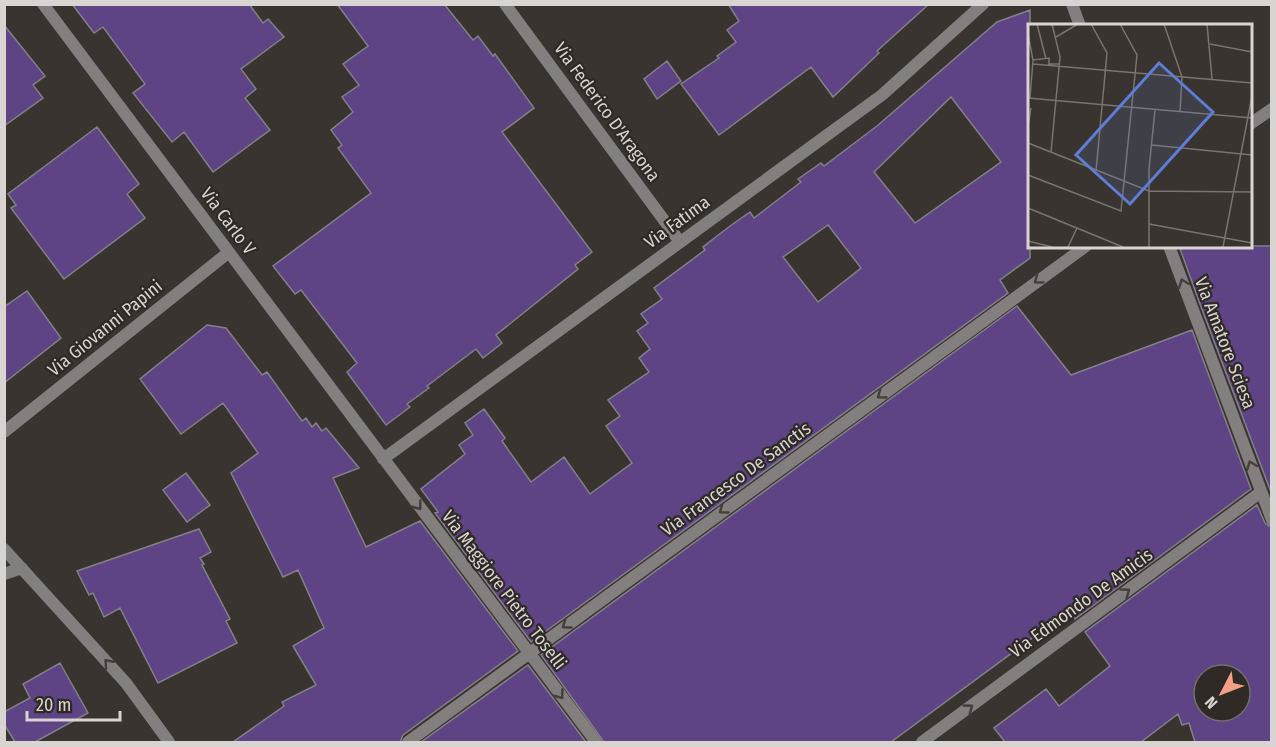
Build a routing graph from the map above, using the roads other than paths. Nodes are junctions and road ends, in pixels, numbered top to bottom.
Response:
1 (43, 4) edge
2 (506, 4) edge
3 (983, 4) edge
4 (1072, 4) edge
5 (1079, 24) edge
6 (1272, 109) edge
7 (1252, 123) edge
8 (680, 242) junction
9 (1083, 248) edge
10 (1170, 248) edge
11 (229, 252) junction
12 (4, 432) edge
13 (383, 459) junction
14 (1261, 492) junction
15 (1272, 520) edge
16 (4, 549) edge
17 (22, 568) junction
18 (4, 574) edge
19 (529, 653) junction
20 (169, 742) edge
21 (408, 742) edge
22 (596, 742) edge
23 (922, 742) edge

1 - 11 street, Via Carlo V
2 - 8 street, Via Federico D'Aragona
3 - 8 street, Via Fatima
4 - 5 street
6 - 7 street
8 - 13 street, Via Fatima
9 -> 19 street, Via Francesco De Sanctis
14 -> 10 street, Via Amatore Sciesa
11 - 12 street, Via Giovanni Papini
11 - 13 street, Via Carlo V
13 -> 19 street, Via Maggiore Pietro Toselli
14 - 15 street, Via Amatore Sciesa
23 -> 14 street, Via Edmondo De Amicis
16 - 17 street
17 - 18 street
20 -> 17 street
19 - 21 street, Via Francesco De Sanctis
19 -> 22 street, Via Maggiore Pietro Toselli

